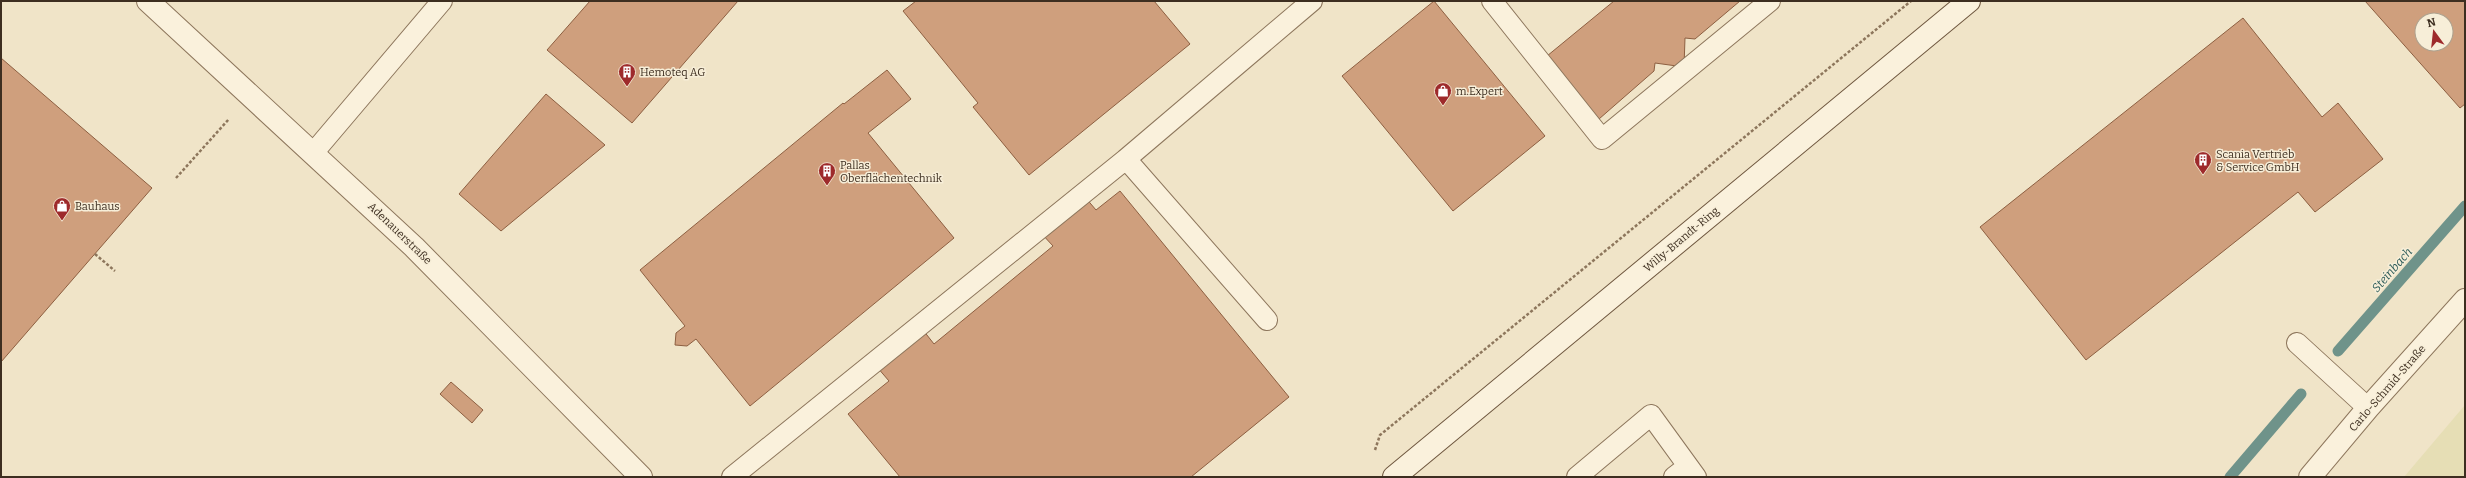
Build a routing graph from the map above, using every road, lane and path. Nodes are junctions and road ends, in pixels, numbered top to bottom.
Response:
1 (148, 1) edge
2 (442, 1) edge
3 (1312, 1) edge
4 (1492, 1) edge
5 (1770, 1) edge
6 (1911, 1) edge
7 (1969, 1) edge
8 (251, 94) junction
9 (314, 152) junction
10 (1126, 159) junction
11 (176, 178) dead end
12 (95, 254) dead end
13 (115, 271) dead end
14 (2465, 300) edge
15 (1267, 320) dead end
16 (2297, 343) dead end
17 (2368, 408) junction
18 (1373, 456) dead end
19 (1686, 474) edge
20 (641, 477) edge
21 (732, 477) edge
22 (1394, 477) edge
23 (1577, 477) edge
24 (2310, 477) edge

1 - 8 street, Adenauerstraße
2 - 9 lane
3 - 10 lane
4 - 5 lane
6 - 18 path
7 - 22 street, Willy-Brandt-Ring
8 - 9 street, Adenauerstraße
8 - 11 path
9 - 20 street, Adenauerstraße
10 - 15 lane
10 - 21 lane
12 - 13 path
14 - 17 street, Carlo-Schmid-Straße
16 - 17 lane
17 - 24 street, Carlo-Schmid-Straße
19 - 23 lane

